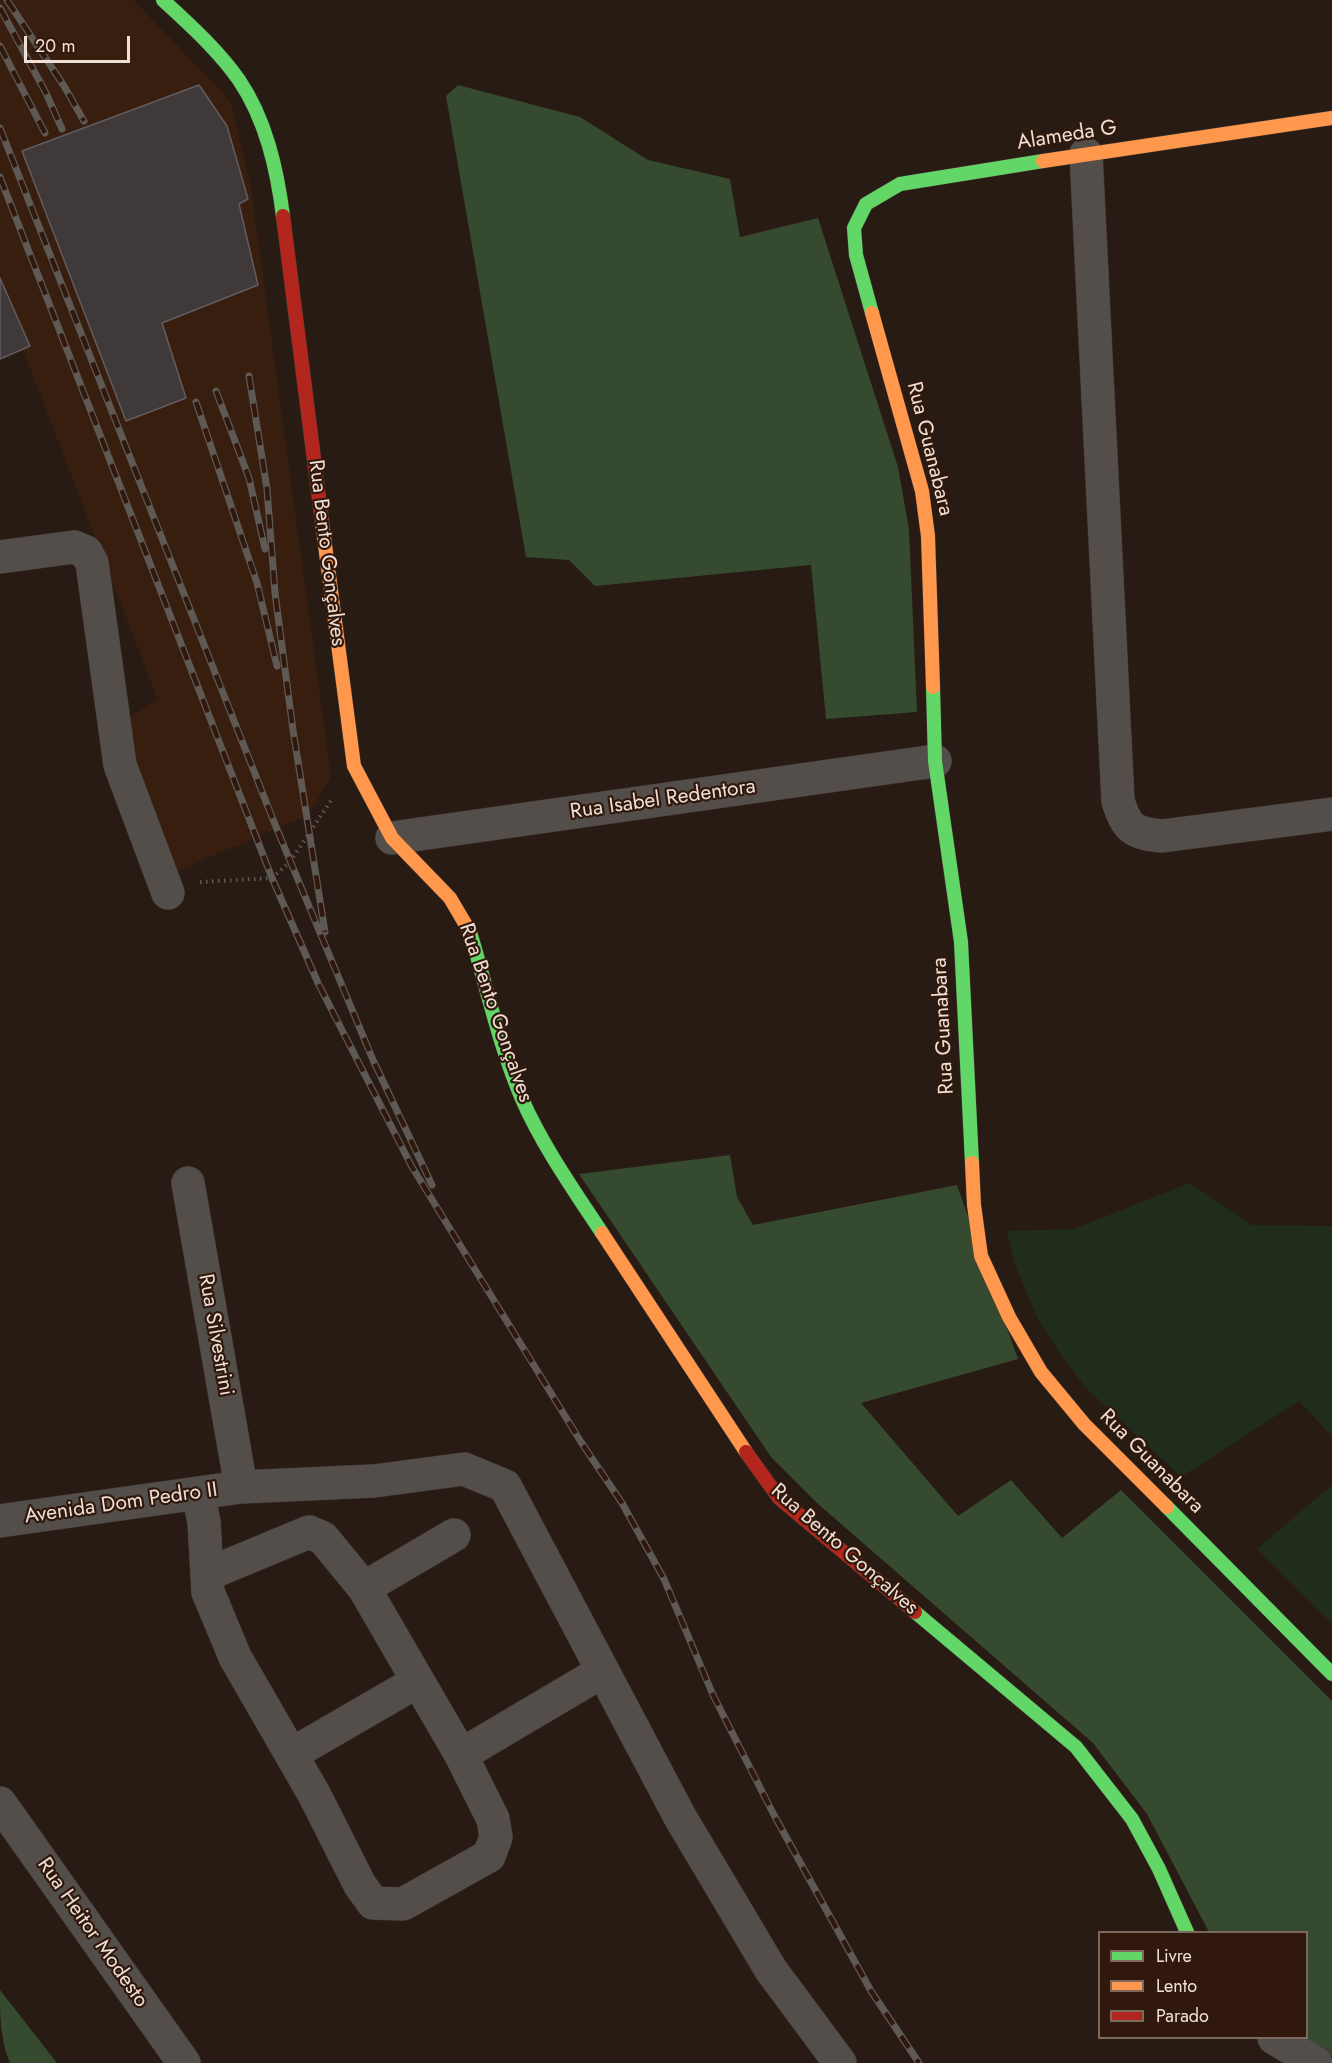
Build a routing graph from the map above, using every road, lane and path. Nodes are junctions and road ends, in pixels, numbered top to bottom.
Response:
1 (163, 0) edge
2 (1332, 118) edge
3 (1086, 154) junction
4 (856, 255) joint
5 (0, 557) edge
6 (935, 761) junction
7 (354, 766) junction
8 (1332, 814) edge
9 (392, 838) junction
10 (168, 893) joint
11 (188, 1183) dead end
12 (242, 1487) junction
13 (198, 1493) junction
14 (0, 1521) edge
15 (454, 1535) dead end
16 (208, 1574) junction
17 (364, 1588) junction
18 (603, 1671) junction
19 (1332, 1674) edge
20 (418, 1681) junction
21 (292, 1754) junction
22 (461, 1755) junction
23 (0, 1803) edge
24 (1187, 1931) edge
25 (1277, 2039) edge
26 (184, 2063) edge
27 (840, 2063) edge
28 (1316, 2063) edge

1 - 7 street, Rua Bento Gonçalves
2 - 3 street, Alameda G
3 - 4 street, Alameda G
3 - 8 street
4 - 6 street, Rua Guanabara
5 - 10 street
6 - 9 street, Rua Isabel Redentora
6 - 19 street, Rua Guanabara
7 - 9 street, Rua Bento Gonçalves
7 - 10 path
9 - 24 street, Rua Bento Gonçalves
11 - 12 street, Rua Silvestrini
12 - 13 street, Avenida Dom Pedro II
12 - 18 street, Avenida Dom Pedro II
13 - 14 street, Avenida Dom Pedro II
13 - 16 street
15 - 17 street
16 - 17 street
16 - 21 street
17 - 20 street
18 - 22 street
18 - 27 street, Avenida Dom Pedro II
20 - 21 street
20 - 22 street
21 - 22 street
23 - 26 street, Rua Heitor Modesto
25 - 28 street

